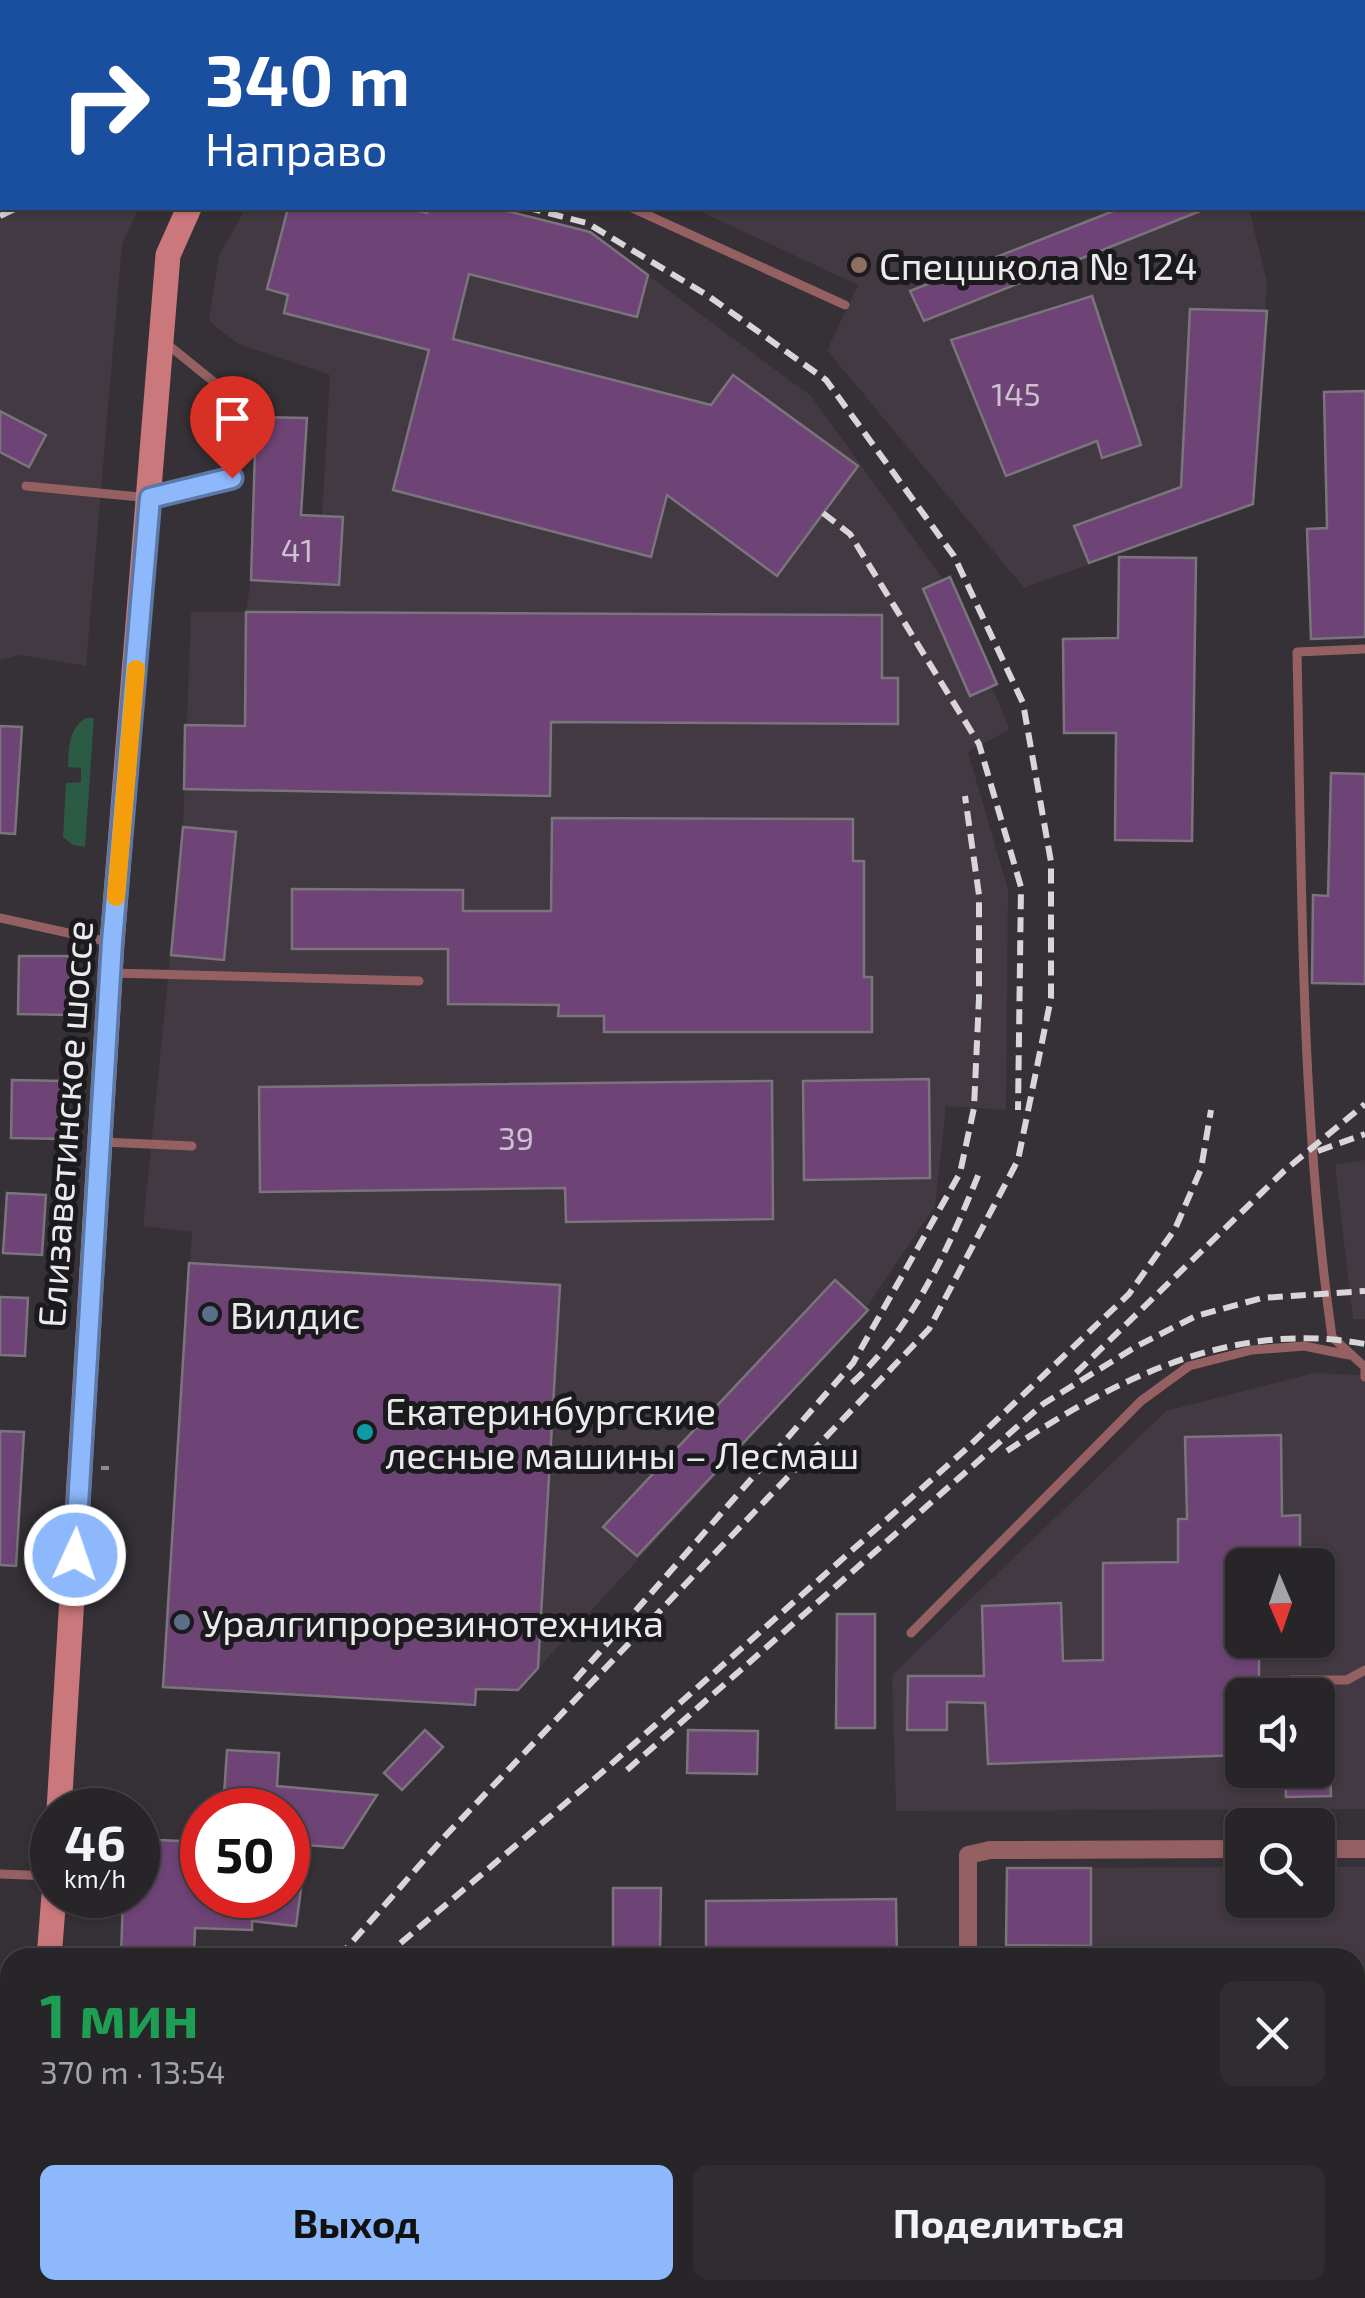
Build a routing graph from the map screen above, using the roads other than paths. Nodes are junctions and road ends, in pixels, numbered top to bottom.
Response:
1 (187, 210) edge
2 (636, 210) edge
3 (846, 304) dead end
4 (161, 339) junction
5 (26, 486) dead end
6 (150, 498) junction
7 (1365, 649) edge
8 (0, 918) edge
9 (112, 942) junction
10 (110, 973) junction
11 (419, 980) dead end
12 (100, 1142) junction
13 (192, 1146) dead end
14 (1352, 1356) junction
15 (1365, 1366) edge
16 (1365, 1377) edge
17 (911, 1633) dead end
18 (1365, 1670) edge
19 (1335, 1680) edge
20 (60, 1788) edge
21 (1225, 1849) edge
22 (1335, 1849) edge
23 (1365, 1849) edge
24 (0, 1874) edge
25 (30, 1875) edge
26 (53, 1918) edge
27 (51, 1948) edge
28 (968, 1948) edge

1 - 4 main road, Елизаветинское шоссе
2 - 3 lane
4 - 6 main road, Елизаветинское шоссе
4 - 6 lane
5 - 6 lane
6 - 9 main road, Елизаветинское шоссе
7 - 14 lane
8 - 9 lane
9 - 10 main road, Елизаветинское шоссе
10 - 11 lane
10 - 12 main road, Елизаветинское шоссе
12 - 13 lane
12 - 20 main road, Елизаветинское шоссе
14 - 15 lane
14 - 17 lane
15 - 16 lane
18 - 19 lane
21 - 28 street
22 - 23 street
24 - 25 lane
26 - 27 main road

